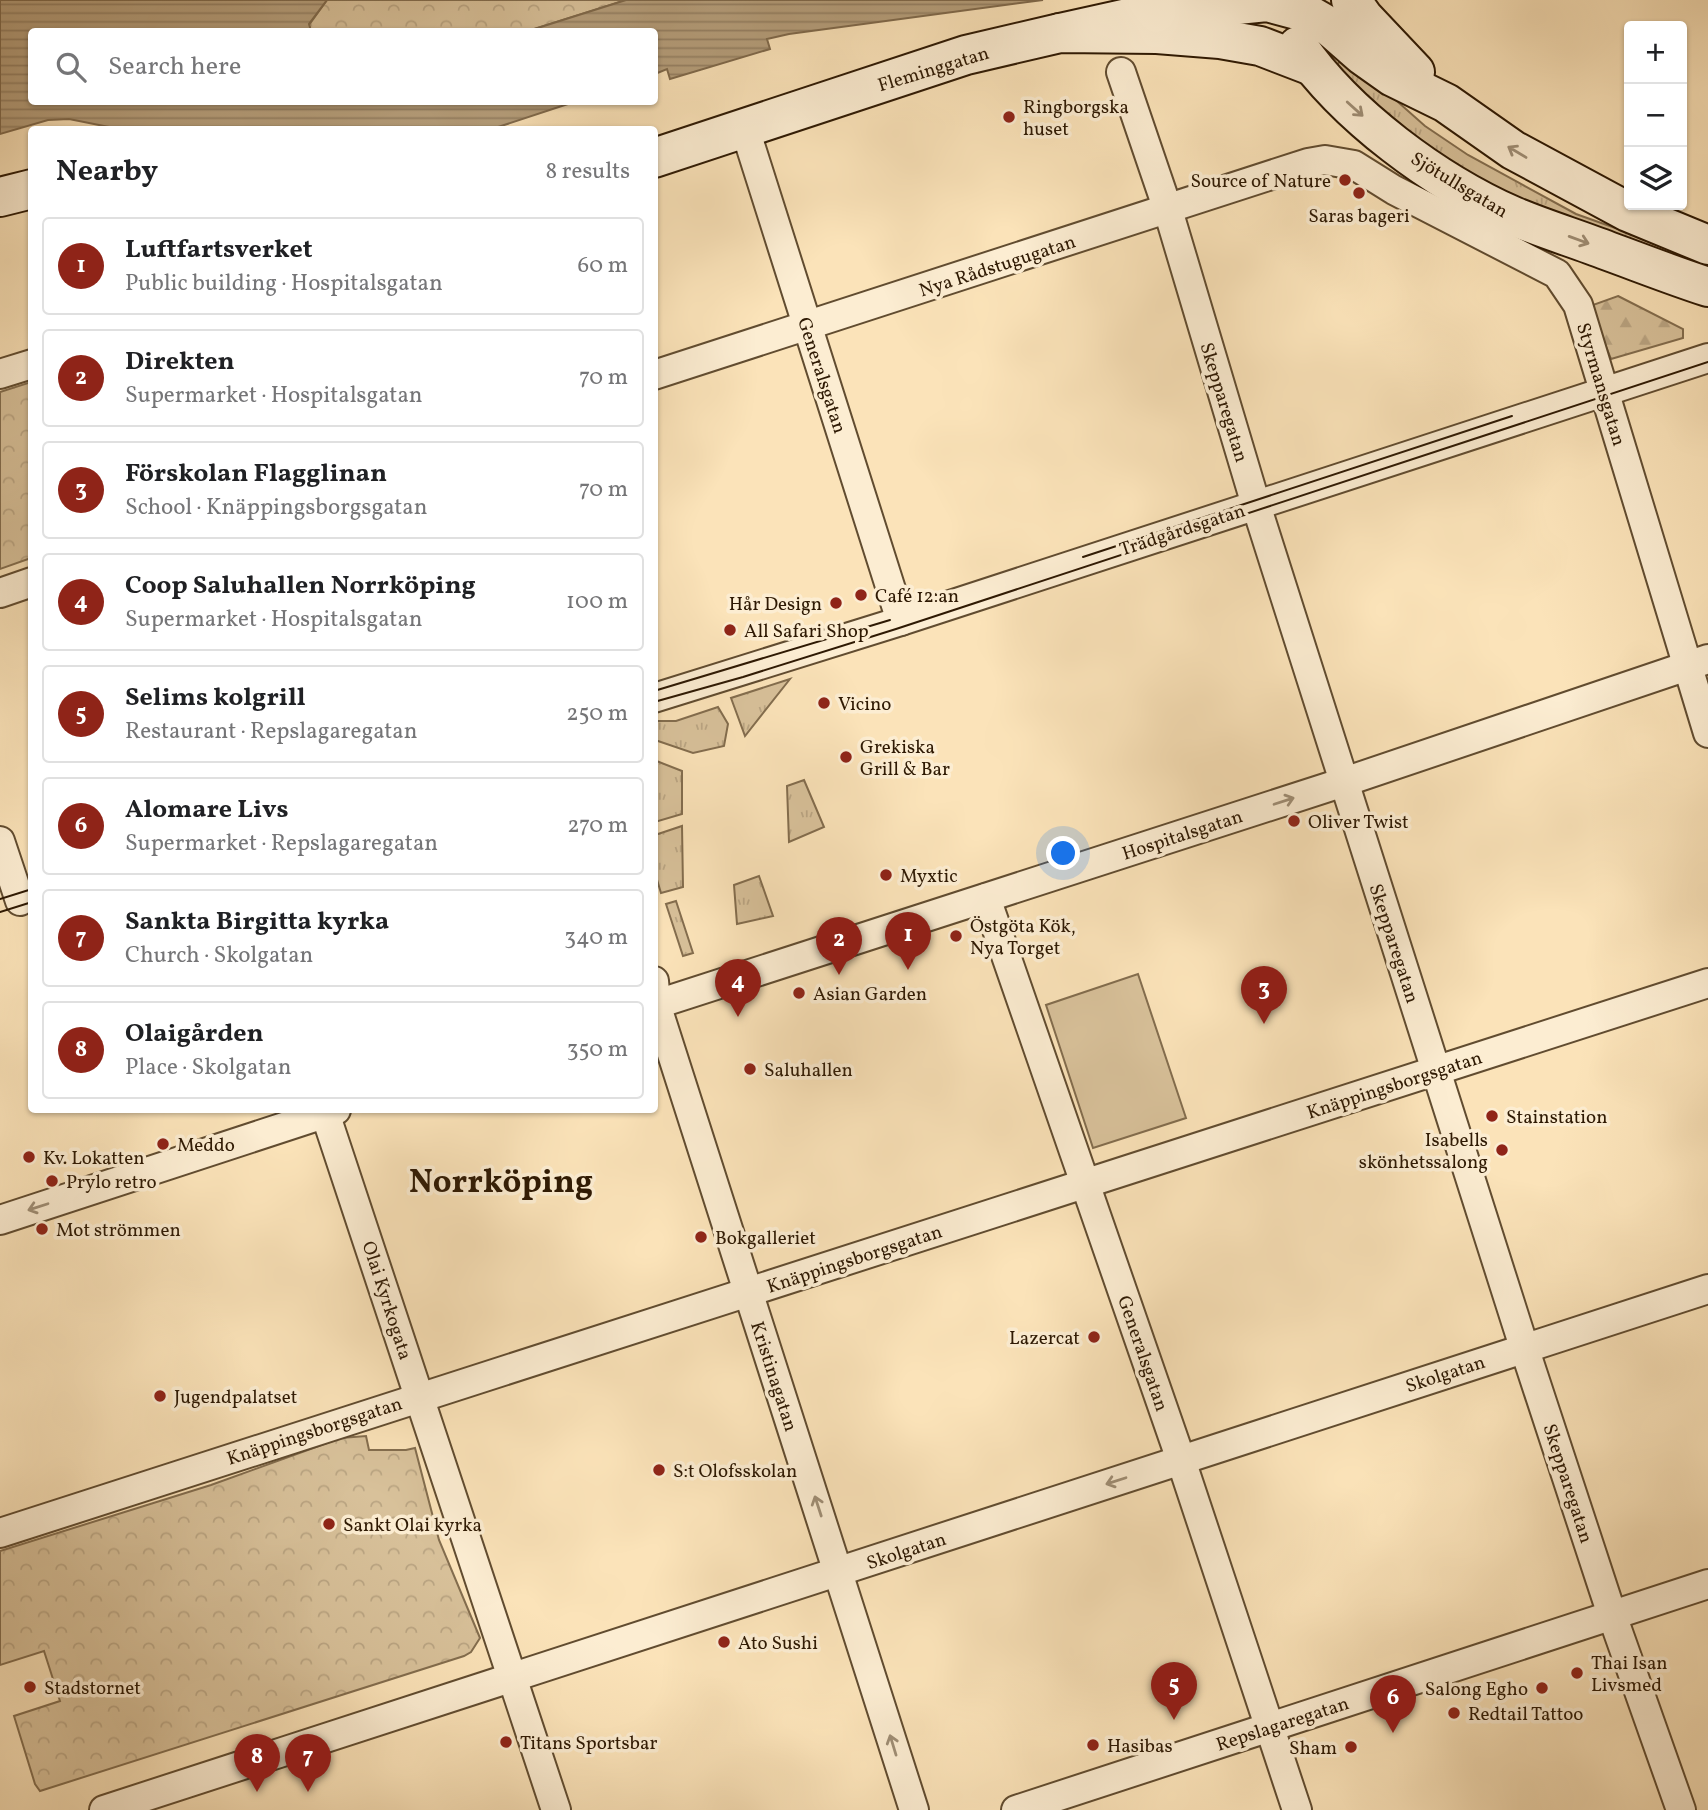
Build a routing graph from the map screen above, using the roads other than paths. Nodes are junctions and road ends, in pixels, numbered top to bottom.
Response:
1 (1351, 0) edge
2 (1279, 6) edge
3 (1155, 7) edge
4 (1060, 33) junction
5 (1220, 39) junction
6 (1312, 66) junction
7 (1121, 72) dead end
8 (1446, 103) junction
9 (745, 129) junction
10 (658, 157) edge
11 (1340, 162) joint
12 (28, 190) edge
13 (0, 197) edge
14 (1168, 210) junction
15 (1708, 245) edge
16 (1705, 288) edge
17 (807, 327) junction
18 (1708, 358) edge
19 (28, 365) edge
20 (0, 374) edge
21 (658, 374) edge
22 (1604, 391) junction
23 (1256, 505) junction
24 (28, 583) edge
25 (0, 593) edge
26 (901, 621) junction
27 (1697, 662) edge
28 (658, 697) edge
29 (1708, 733) edge
30 (1344, 782) junction
31 (0, 841) edge
32 (986, 898) junction
33 (17, 902) edge
34 (1708, 983) edge
35 (658, 996) edge
36 (658, 1007) edge
37 (1436, 1070) junction
38 (322, 1113) edge
39 (329, 1113) edge
40 (1086, 1183) junction
41 (0, 1220) edge
42 (1708, 1289) edge
43 (748, 1292) junction
44 (1524, 1348) junction
45 (420, 1396) junction
46 (1181, 1460) junction
47 (0, 1533) edge
48 (839, 1571) junction
49 (1708, 1584) edge
50 (1612, 1615) junction
51 (511, 1678) junction
52 (1269, 1727) junction
53 (104, 1810) edge
54 (556, 1810) edge
55 (914, 1810) edge
56 (1016, 1810) edge
57 (1297, 1810) edge
58 (1681, 1810) edge

1 - 8 street
2 - 3 street
2 - 5 street, Fleminggatan
2 - 6 street, Sjötullsgatan
2 - 8 street
3 - 4 street
4 - 5 street, Fleminggatan
4 - 9 street, Fleminggatan
5 - 6 street, Fleminggatan
6 -> 16 street, Sjötullsgatan
7 - 14 street, Skepparegatan
15 -> 8 street
9 - 10 street, Fleminggatan
9 - 17 street, Generalsgatan
11 - 14 street, Nya Rådstugugatan
11 - 22 street, Styrmansgatan
12 - 13 street
14 - 17 street, Nya Rådstugugatan
14 - 23 street, Skepparegatan
17 - 21 street, Nya Rådstugugatan
17 - 26 street, Generalsgatan
18 - 22 street, Trädgårdsgatan
19 - 20 street
22 - 23 street, Trädgårdsgatan
22 - 27 street, Styrmansgatan
23 - 26 street, Trädgårdsgatan
23 - 30 street, Skepparegatan
24 - 25 street
26 - 28 street, Trädgårdsgatan
27 - 29 street, Styrmansgatan
27 - 30 street, Hospitalsgatan
32 -> 30 street, Hospitalsgatan
30 - 37 street, Skepparegatan
31 - 33 street
32 - 35 street, Hospitalsgatan
32 - 40 street, Generalsgatan
34 - 37 street, Knäppingsborgsgatan
36 - 43 street, Kristinagatan
37 - 40 street, Knäppingsborgsgatan
37 - 44 street, Skepparegatan
38 -> 41 street
39 - 45 street, Olai Kyrkogata
40 - 43 street, Knäppingsborgsgatan
40 - 46 street, Generalsgatan
42 - 44 street, Skolgatan
43 - 45 street, Knäppingsborgsgatan
48 -> 43 street, Kristinagatan
44 - 46 street, Skolgatan
44 - 50 street, Skepparegatan
45 - 47 street, Knäppingsborgsgatan
45 - 51 street, Olai Kyrkogata
46 -> 48 street, Skolgatan
46 - 52 street, Generalsgatan
48 - 51 street, Skolgatan
55 -> 48 street, Kristinagatan
49 - 50 street, Repslagaregatan
50 - 52 street, Repslagaregatan
50 - 58 street, Skepparegatan
51 - 53 street, Skolgatan
51 - 54 street, Olai Kyrkogata
52 - 56 street, Repslagaregatan
52 - 57 street, Generalsgatan

